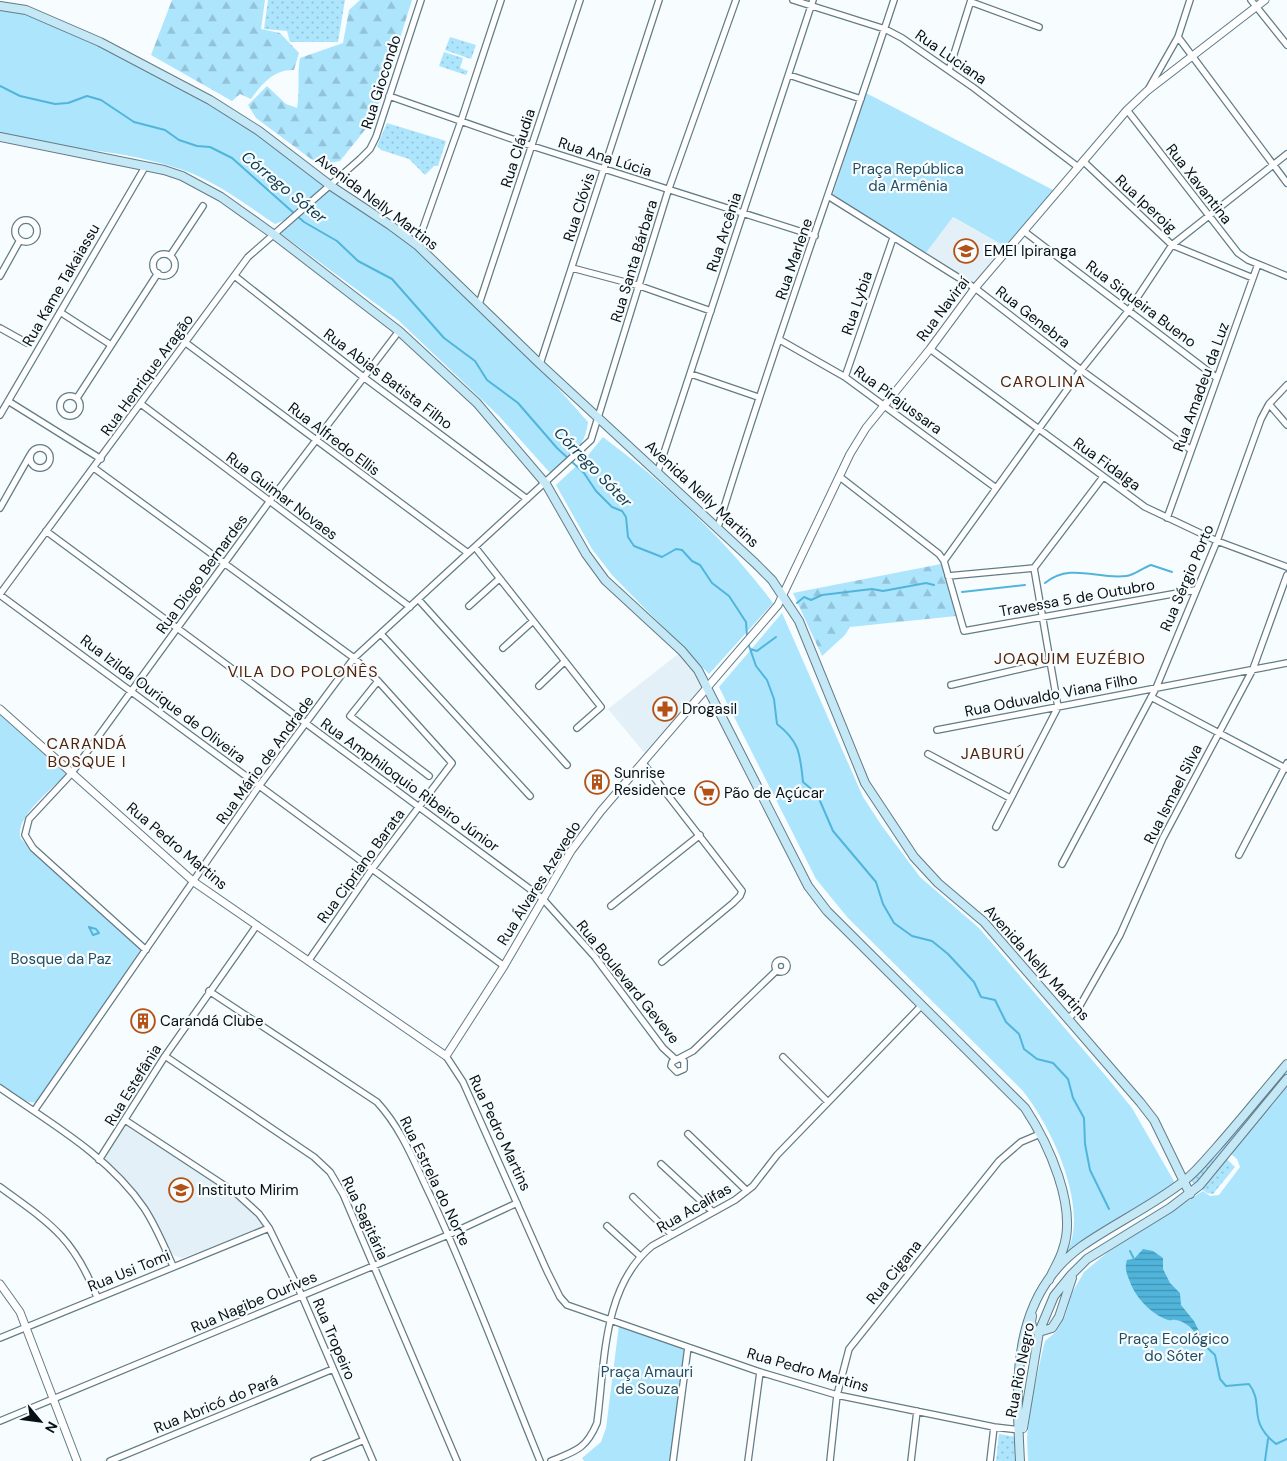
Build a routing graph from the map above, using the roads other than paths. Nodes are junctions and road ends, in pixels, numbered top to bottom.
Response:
1 (421, 0) edge
2 (501, 0) edge
3 (580, 0) edge
4 (659, 0) edge
5 (736, 0) edge
6 (793, 0) edge
7 (894, 0) edge
8 (1190, 0) edge
9 (1250, 0) edge
10 (1265, 0) edge
11 (971, 1) edge
12 (812, 3) edge
13 (0, 6) edge
14 (1256, 8) junction
15 (1039, 26) dead end
16 (885, 29) junction
17 (1178, 37) junction
18 (1287, 45) edge
19 (1192, 57) junction
20 (949, 70) junction
21 (788, 75) junction
22 (1147, 91) junction
23 (389, 96) junction
24 (861, 99) junction
25 (1127, 110) junction
26 (462, 121) junction
27 (0, 138) edge
28 (532, 146) junction
29 (1287, 154) edge
30 (1081, 164) junction
31 (1273, 166) junction
32 (145, 167) junction
33 (604, 170) junction
34 (1287, 183) edge
35 (331, 186) junction
36 (668, 191) junction
37 (828, 196) junction
38 (203, 206) dead end
39 (744, 212) junction
40 (1208, 217) junction
41 (1025, 232) junction
42 (273, 234) junction
43 (815, 236) junction
44 (893, 238) junction
45 (20, 240) dead end
46 (417, 245) junction
47 (1172, 245) junction
48 (170, 256) junction
49 (1258, 264) junction
50 (572, 268) junction
51 (158, 274) junction
52 (0, 276) edge
53 (1287, 276) edge
54 (236, 277) junction
55 (1253, 278) junction
56 (640, 286) junction
57 (975, 288) junction
58 (479, 304) junction
59 (1129, 310) junction
60 (711, 311) junction
61 (60, 312) junction
62 (0, 328) edge
63 (399, 331) junction
64 (780, 340) junction
65 (27, 343) dead end
66 (186, 343) junction
67 (111, 345) junction
68 (930, 349) junction
69 (540, 364) junction
70 (1081, 370) junction
71 (691, 374) junction
72 (362, 376) junction
73 (845, 377) junction
74 (1217, 378) junction
75 (1287, 385) edge
76 (758, 397) junction
77 (77, 398) dead end
78 (8, 401) junction
79 (141, 404) junction
80 (884, 404) junction
81 (1269, 404) junction
82 (0, 415) edge
83 (600, 418) junction
84 (1287, 425) edge
85 (1038, 430) junction
86 (314, 441) junction
87 (1191, 450) junction
88 (30, 455) dead end
89 (101, 459) junction
90 (94, 468) junction
91 (658, 471) junction
92 (840, 477) junction
93 (1103, 477) junction
94 (546, 484) junction
95 (996, 488) junction
96 (527, 498) junction
97 (269, 502) junction
98 (0, 508) edge
99 (1166, 518) junction
100 (718, 527) junction
101 (46, 531) junction
102 (1217, 541) junction
103 (475, 547) junction
104 (468, 553) junction
105 (944, 561) junction
106 (224, 564) junction
107 (1287, 567) edge
108 (1034, 568) junction
109 (1287, 575) edge
110 (948, 576) junction
111 (500, 579) junction
112 (1195, 590) junction
113 (0, 594) edge
114 (783, 595) junction
115 (418, 600) junction
116 (469, 606) dead end
117 (410, 607) junction
118 (1042, 617) junction
119 (533, 621) junction
120 (178, 628) junction
121 (381, 634) junction
122 (502, 648) dead end
123 (354, 658) junction
124 (565, 661) junction
125 (1050, 662) junction
126 (1287, 663) edge
127 (1253, 670) junction
128 (378, 681) junction
129 (951, 684) dead end
130 (539, 686) dead end
131 (709, 688) junction
132 (1156, 688) junction
133 (131, 691) junction
134 (1151, 697) junction
135 (1058, 707) junction
136 (0, 710) edge
137 (306, 723) junction
138 (577, 728) dead end
139 (937, 730) dead end
140 (1219, 733) junction
141 (928, 754) dead end
142 (643, 763) junction
143 (567, 765) dead end
144 (1286, 766) edge
145 (72, 774) junction
146 (429, 776) dead end
147 (259, 786) junction
148 (530, 796) dead end
149 (1010, 798) junction
150 (419, 807) junction
151 (996, 827) dead end
152 (700, 835) junction
153 (1238, 854) dead end
154 (1062, 864) dead end
155 (372, 869) junction
156 (194, 882) junction
157 (542, 898) junction
158 (611, 906) dead end
159 (256, 925) junction
160 (146, 950) junction
161 (309, 960) junction
162 (662, 962) dead end
163 (504, 966) junction
164 (776, 970) dead end
165 (209, 991) junction
166 (922, 1005) junction
167 (1069, 1018) junction
168 (165, 1056) junction
169 (446, 1056) junction
170 (783, 1057) dead end
171 (1287, 1064) edge
172 (1287, 1079) edge
173 (0, 1088) edge
174 (828, 1102) junction
175 (34, 1111) junction
176 (125, 1120) junction
177 (688, 1134) dead end
178 (1040, 1134) junction
179 (99, 1160) junction
180 (661, 1164) dead end
181 (1183, 1182) junction
182 (0, 1187) edge
183 (747, 1190) junction
184 (1190, 1194) junction
185 (633, 1197) dead end
186 (517, 1203) junction
187 (714, 1212) junction
188 (607, 1226) dead end
189 (269, 1228) junction
190 (448, 1235) junction
191 (672, 1235) junction
192 (640, 1256) junction
193 (374, 1265) junction
194 (173, 1266) junction
195 (1080, 1266) junction
196 (1049, 1280) junction
197 (0, 1284) edge
198 (302, 1296) junction
199 (1038, 1297) junction
200 (97, 1298) junction
201 (611, 1319) junction
202 (25, 1328) junction
203 (1039, 1332) junction
204 (0, 1338) edge
205 (688, 1347) junction
206 (333, 1369) junction
207 (760, 1372) junction
208 (837, 1395) junction
209 (52, 1400) junction
210 (917, 1411) junction
211 (0, 1421) edge
212 (994, 1427) junction
213 (1021, 1432) junction
214 (364, 1440) junction
215 (77, 1461) edge
216 (110, 1461) edge
217 (314, 1461) edge
218 (373, 1461) edge
219 (457, 1461) edge
220 (540, 1461) edge
221 (551, 1461) edge
222 (674, 1461) edge
223 (748, 1461) edge
224 (830, 1461) edge
225 (911, 1461) edge
226 (990, 1461) edge
227 (1020, 1461) edge

1 - 23 street, Rua Giocondo
2 - 26 street
3 - 28 street, Rua Cláudia
4 - 33 street, Rua Clóvis
5 - 36 street, Rua Santa Bárbara
6 - 12 street, Rua Luciana
7 - 16 street, Rua Marlene
8 - 17 street
9 - 14 street
10 - 14 street, Rua Naviraí
11 - 15 street
11 - 20 street
12 - 16 street, Rua Luciana
12 - 21 street, Rua Arcênia
13 - 35 main road, Avenida Nelly Martins
14 - 18 street
14 - 19 street, Rua Naviraí
16 - 20 street, Rua Luciana
16 - 24 street, Rua Marlene
17 - 19 street
17 - 22 street
19 - 22 street, Rua Naviraí
19 - 31 street
20 - 30 street, Rua Luciana
21 - 24 street
21 - 39 street, Rua Arcênia
22 - 25 street, Rua Naviraí
23 - 26 street, Rua Ana Lúcia
23 - 35 street, Rua Giocondo
24 - 37 street, Rua Marlene
25 - 30 street, Rua Naviraí
25 - 40 street, Rua Xavantina
26 - 28 street, Rua Ana Lúcia
26 - 46 street
27 - 32 main road
28 - 33 street, Rua Ana Lúcia
28 - 58 street, Rua Cláudia
29 - 31 street
30 - 41 street, Rua Naviraí
30 - 47 street, Rua Iperoig
31 - 34 street
31 - 40 street
32 - 42 main road
32 - 61 street, Rua Kame Takaiassu
33 - 36 street, Rua Ana Lúcia
33 - 50 street, Rua Clóvis
35 - 42 street, Rua Henrique Aragão
35 - 46 main road, Avenida Nelly Martins
36 - 39 street, Rua Ana Lúcia
36 - 56 street, Rua Santa Bárbara
37 - 43 street, Rua Marlene
37 - 44 street, Rua Genebra
38 - 48 street
39 - 43 street, Rua Ana Lúcia
39 - 60 street, Rua Arcênia
40 - 47 street
40 - 49 street, Rua Xavantina
41 - 57 street, Rua Naviraí
41 - 59 street, Rua Siqueira Bueno
42 - 54 street, Rua Henrique Aragão
42 - 63 main road
43 - 64 street, Rua Marlene
44 - 57 street, Rua Genebra
44 - 73 street, Rua Lybia
45 - 52 street
46 - 58 main road, Avenida Nelly Martins
47 - 55 street, Rua Iperoig
47 - 59 street
48 - 51 street
48 - 51 street
49 - 53 street, Rua Xavantina
49 - 55 street, Rua Amadeu da Luz
50 - 56 street
50 - 69 street, Rua Clóvis
51 - 67 street
54 - 66 street, Rua Henrique Aragão
54 - 72 street, Rua Abias Batista Filho
55 - 74 street, Rua Amadeu da Luz
56 - 60 street
56 - 83 street, Rua Santa Bárbara
57 - 68 street, Rua Naviraí
57 - 70 street, Rua Genebra
58 - 69 main road, Avenida Nelly Martins
59 - 70 street
59 - 74 street, Rua Siqueira Bueno
60 - 71 street, Rua Arcênia
61 - 67 street
61 - 78 street, Rua Kame Takaiassu
62 - 65 street
63 - 72 street, Rua Diogo Bernardes
63 - 94 main road
64 - 73 street, Rua Pirajussara
64 - 76 street, Rua Marlene
66 - 79 street, Rua Henrique Aragão
66 - 86 street, Rua Alfredo Ellis
67 - 77 street
68 - 80 street, Rua Naviraí
68 - 85 street, Rua Fidalga
69 - 83 main road, Avenida Nelly Martins
70 - 85 street
70 - 87 street, Rua Genebra
71 - 76 street
71 - 91 street, Rua Arcênia
72 - 86 street, Rua Diogo Bernardes
72 - 96 street, Rua Abias Batista Filho
73 - 80 street, Rua Pirajussara
74 - 87 street, Rua Amadeu da Luz
75 - 81 street, Rua Sérgio Porto
76 - 100 street, Rua Marlene
78 - 82 street, Rua Kame Takaiassu
78 - 89 street
79 - 89 street, Rua Henrique Aragão
79 - 97 street, Rua Guimar Novaes
80 - 92 street, Rua Naviraí
80 - 95 street, Rua Pirajussara
81 - 84 street
81 - 102 street, Rua Sérgio Porto
83 - 91 main road, Avenida Nelly Martins
83 - 94 street, Rua Mário de Andrade
85 - 93 street, Rua Fidalga
85 - 95 street
86 - 97 street, Rua Diogo Bernardes
86 - 104 street, Rua Alfredo Ellis
87 - 99 street, Rua Amadeu da Luz
88 - 98 street
89 - 90 street, Rua Henrique Aragão
90 - 101 street, Rua Henrique Aragão
90 - 106 street
91 - 100 main road, Avenida Nelly Martins
92 - 105 street
92 - 114 street, Rua Naviraí
93 - 99 street, Rua Fidalga
93 - 108 street
94 - 96 street, Rua Mário de Andrade
94 - 131 main road
95 - 105 street
96 - 103 street, Rua Mário de Andrade
97 - 106 street, Rua Diogo Bernardes
97 - 117 street, Rua Guimar Novaes
99 - 102 street, Rua Fidalga
100 - 114 main road, Avenida Nelly Martins
101 - 113 street, Rua Henrique Aragão
101 - 120 street, Rua Amphiloquio Ribeiro Júnior
102 - 107 street, Rua Fidalga
102 - 112 street, Rua Sérgio Porto
103 - 104 street, Rua Mário de Andrade
103 - 111 street
104 - 115 street, Rua Mário de Andrade
105 - 110 street
106 - 120 street, Rua Diogo Bernardes
106 - 123 street
108 - 110 street
108 - 118 street
109 - 127 street, Rua Ismael Silva
110 - 118 street, Travessa 5 de Outubro
111 - 116 street
111 - 119 street
112 - 118 street, Travessa 5 de Outubro
112 - 132 street, Rua Sérgio Porto
113 - 133 street, Rua Izilda Ourique de Oliveira
114 - 131 street, Rua Álvares Azevedo
114 - 167 main road, Avenida Nelly Martins
115 - 117 street, Rua Mário de Andrade
115 - 143 street
117 - 121 street, Rua Mário de Andrade
118 - 125 street
119 - 122 street
119 - 124 street
120 - 133 street, Rua Diogo Bernardes
120 - 137 street, Rua Amphiloquio Ribeiro Júnior
121 - 123 street, Rua Mário de Andrade
121 - 148 street
123 - 128 street
123 - 137 street, Rua Mário de Andrade
124 - 130 street
124 - 138 street
125 - 129 street
125 - 135 street
126 - 127 street, Rua Oduvaldo Viana Filho
127 - 132 street, Rua Oduvaldo Viana Filho
127 - 140 street, Rua Ismael Silva
128 - 146 street
128 - 150 street, Rua Cipriano Barata
131 - 142 street, Rua Álvares Azevedo
131 - 166 main road
132 - 134 street, Rua Sérgio Porto
132 - 135 street, Rua Oduvaldo Viana Filho
133 - 145 street, Rua Diogo Bernardes
133 - 147 street, Rua Izilda Ourique de Oliveira
134 - 140 street
134 - 154 street, Rua Sérgio Porto
135 - 139 street, Rua Oduvaldo Viana Filho
135 - 149 street
136 - 145 street, Rua Pedro Martins
137 - 147 street, Rua Mário de Andrade
137 - 150 street, Rua Amphiloquio Ribeiro Júnior
140 - 144 street
140 - 167 street, Rua Ismael Silva
141 - 149 street
142 - 152 street
142 - 157 street, Rua Álvares Azevedo
144 - 153 street
145 - 156 street, Rua Pedro Martins
145 - 160 street, Rua Diogo Bernardes
147 - 155 street, Rua Izilda Ourique de Oliveira
147 - 156 street, Rua Mário de Andrade
149 - 151 street
150 - 155 street, Rua Cipriano Barata
150 - 157 street, Rua Amphiloquio Ribeiro Júnior
152 - 158 street
152 - 162 street
155 - 161 street, Rua Cipriano Barata
155 - 163 street, Rua Izilda Ourique de Oliveira
156 - 159 street, Rua Pedro Martins
156 - 160 street, Rua Mário de Andrade
157 - 163 street, Rua Álvares Azevedo
157 - 164 street, Rua Boulevard Geveve
159 - 161 street, Rua Pedro Martins
159 - 165 street, Rua Estefânia
160 - 175 street, Rua Mário de Andrade
161 - 169 street, Rua Pedro Martins
163 - 169 street, Rua Álvares Azevedo
165 - 168 street, Rua Estefânia
165 - 190 street, Rua Estrela do Norte
166 - 174 street, Rua Acalifas
166 - 178 main road
167 - 181 main road, Avenida Nelly Martins
168 - 176 street, Rua Estefânia
168 - 193 street, Rua Sagitária
169 - 186 street, Rua Pedro Martins
170 - 174 street
171 - 181 main road, Rua Rio Negro
172 - 184 main road, Rua Rio Negro
173 - 175 street
174 - 183 street, Rua Acalifas
175 - 179 street
176 - 179 street, Rua Estefânia
176 - 189 street, Rua Tropeiro
177 - 183 street
178 - 196 main road
178 - 208 street, Rua Cigana
179 - 194 street
180 - 187 street
181 - 184 main road, Avenida Nelly Martins
181 - 196 main road, Rua Rio Negro
182 - 200 street
183 - 187 street, Rua Acalifas
184 - 195 main road, Rua Rio Negro
185 - 191 street
186 - 190 street, Rua Nagibe Ourives
186 - 201 street, Rua Pedro Martins
187 - 191 street, Rua Acalifas
188 - 192 street
189 - 194 street, Rua Usi Tomi
189 - 198 street, Rua Tropeiro
190 - 193 street, Rua Nagibe Ourives
190 - 220 street, Rua Estrela do Norte
191 - 192 street, Rua Acalifas
192 - 201 street, Rua Acalifas
193 - 198 street, Rua Nagibe Ourives
193 - 219 street, Rua Sagitária
194 - 200 street, Rua Usi Tomi
195 - 203 main road, Rua Rio Negro
195 - 203 main road
196 - 199 main road, Rua Rio Negro
197 - 202 street
198 - 206 street, Rua Tropeiro
198 - 209 street, Rua Nagibe Ourives
199 - 203 main road
199 - 213 main road, Rua Rio Negro
200 - 202 street, Rua Usi Tomi
201 - 205 street, Rua Pedro Martins
201 - 221 street, Rua Acalifas
202 - 204 street, Rua Usi Tomi
202 - 209 street
203 - 213 main road, Rua Rio Negro
205 - 207 street, Rua Pedro Martins
205 - 222 street
206 - 214 street, Rua Tropeiro
206 - 216 street, Rua Abricó do Pará
207 - 208 street, Rua Pedro Martins
207 - 223 street
208 - 210 street, Rua Pedro Martins
208 - 224 street, Rua Cigana
209 - 211 street, Rua Nagibe Ourives
209 - 215 street
210 - 212 street, Rua Pedro Martins
210 - 225 street
212 - 213 street, Rua Pedro Martins
212 - 226 street
213 - 227 main road
214 - 217 street
214 - 218 street, Rua Tropeiro

